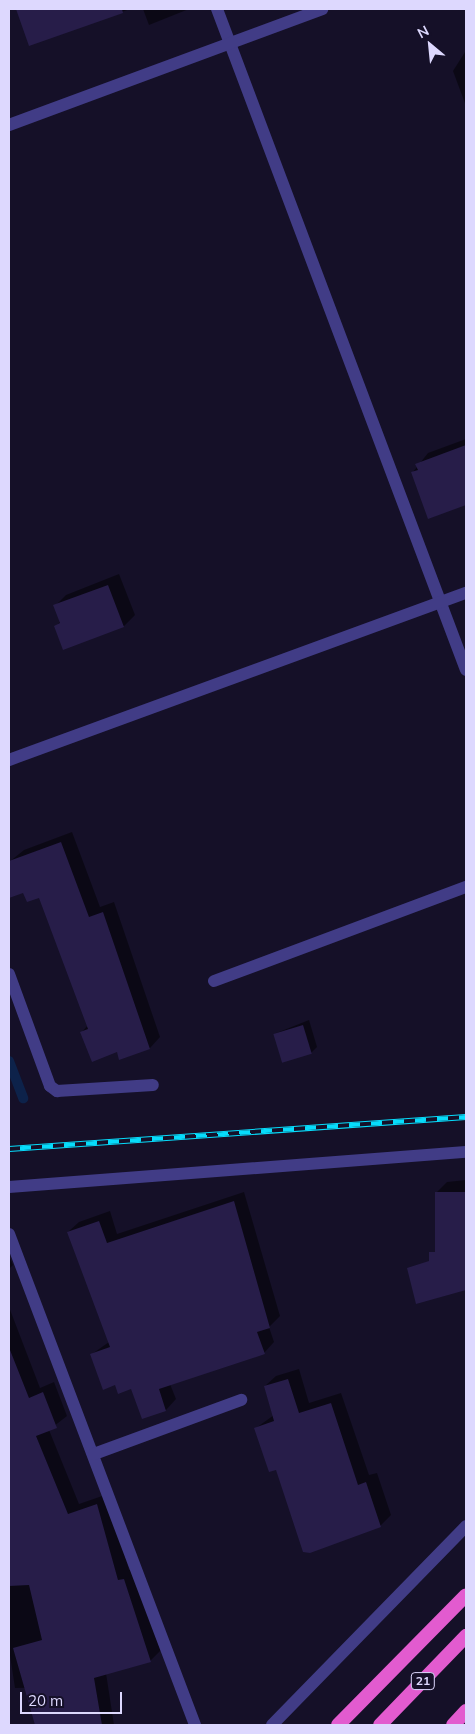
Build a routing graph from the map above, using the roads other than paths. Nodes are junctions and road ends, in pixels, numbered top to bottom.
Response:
1 (218, 9) edge
2 (322, 9) edge
3 (230, 42) junction
4 (9, 125) edge
5 (466, 593) edge
6 (440, 602) junction
7 (466, 670) edge
8 (9, 760) edge
9 (466, 886) edge
10 (9, 974) edge
11 (214, 981) dead end
12 (153, 1085) dead end
13 (466, 1152) edge
14 (9, 1187) edge
15 (9, 1234) edge
16 (240, 1400) dead end
17 (94, 1454) junction
18 (466, 1526) edge
19 (466, 1596) edge
20 (466, 1636) edge
21 (466, 1711) edge
22 (195, 1725) edge
23 (272, 1725) edge
24 (338, 1725) edge
25 (380, 1725) edge
26 (453, 1725) edge

1 - 3 street
2 - 3 street
3 - 4 street
3 - 6 street
5 - 6 street
6 - 7 street
6 - 8 street
9 - 11 street
10 - 12 street
13 - 14 street
15 - 17 street
16 - 17 street
17 - 22 street
18 - 23 street
19 - 24 highway
20 - 25 highway, 21
21 - 26 highway

